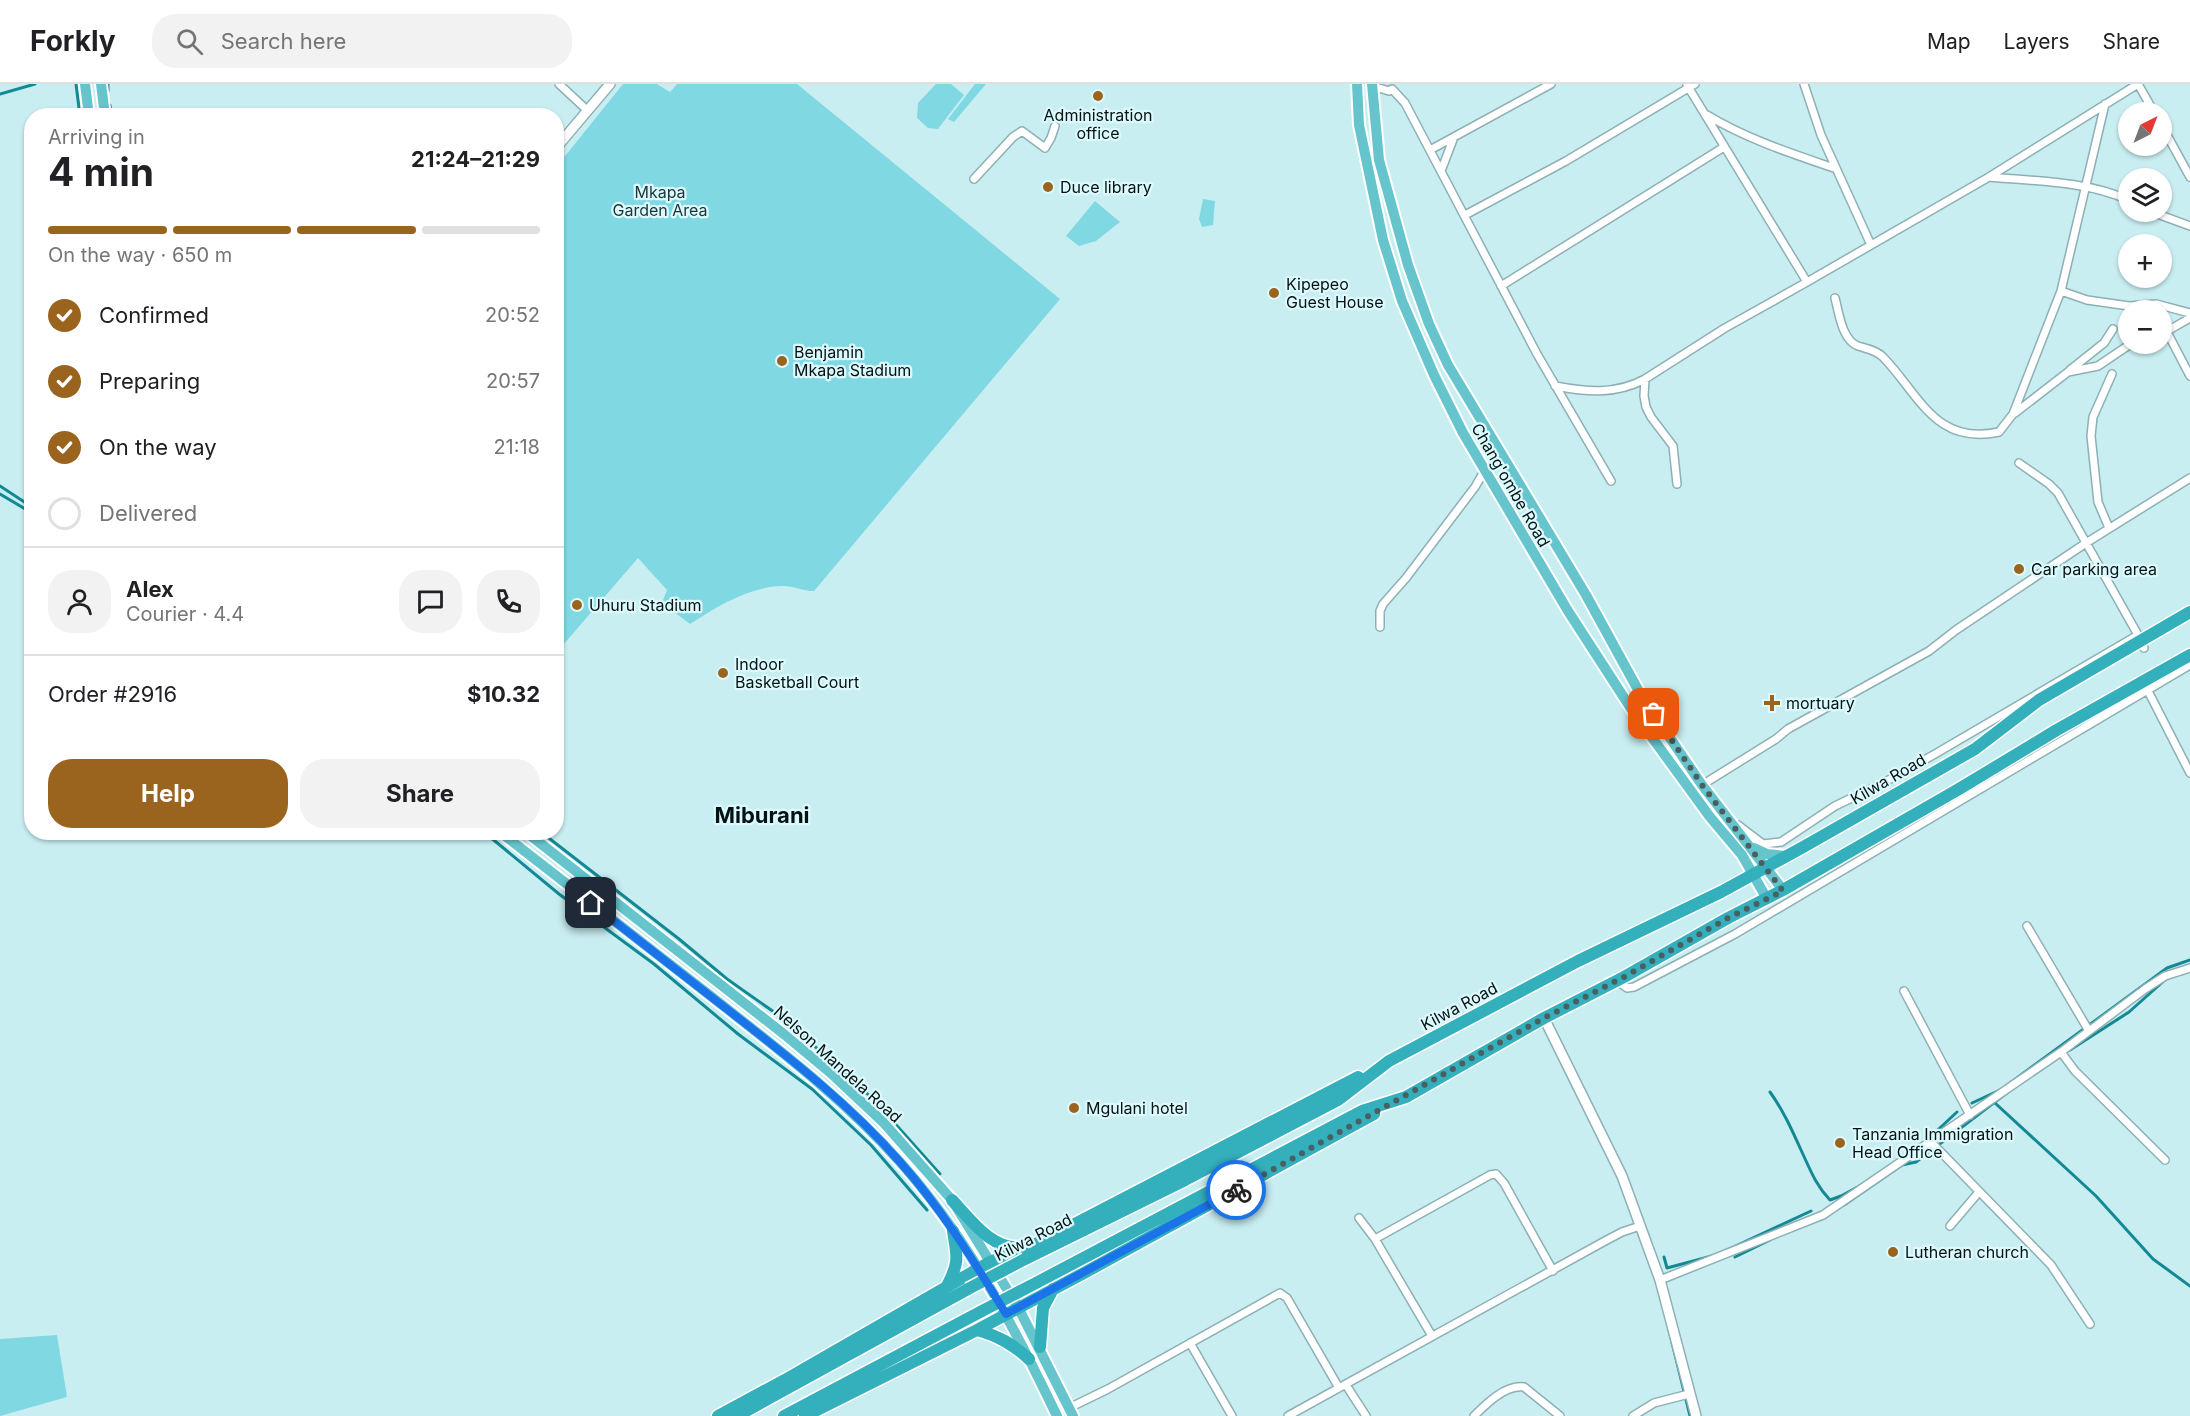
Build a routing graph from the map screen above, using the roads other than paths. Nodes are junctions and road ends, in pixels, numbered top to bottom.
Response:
1 (85, 84) edge
2 (101, 84) edge
3 (559, 84) edge
4 (610, 84) edge
5 (1357, 84) edge
6 (1395, 84) edge
7 (1551, 84) edge
8 (1804, 84) edge
9 (1372, 85) edge
10 (1690, 85) edge
11 (1389, 91) junction
12 (2148, 102) edge
13 (2104, 104) junction
14 (88, 108) edge
15 (104, 108) edge
16 (588, 111) junction
17 (1705, 114) junction
18 (1055, 126) dead end
19 (1454, 137) junction
20 (564, 139) edge
21 (2172, 144) edge
22 (1724, 147) junction
23 (1430, 150) junction
24 (1834, 168) junction
25 (1441, 171) junction
26 (1989, 177) junction
27 (2190, 177) edge
28 (974, 179) dead end
29 (2085, 187) junction
30 (2118, 195) edge
31 (1465, 214) junction
32 (2172, 219) edge
33 (2190, 226) edge
34 (1871, 245) junction
35 (1808, 282) junction
36 (1501, 286) junction
37 (2061, 291) junction
38 (1835, 298) dead end
39 (2190, 313) edge
40 (2190, 318) edge
41 (2172, 328) edge
42 (2113, 329) dead end
43 (2172, 346) edge
44 (2118, 352) edge
45 (2068, 372) junction
46 (2112, 374) dead end
47 (2190, 376) edge
48 (1645, 379) junction
49 (1555, 386) junction
50 (2013, 414) junction
51 (2019, 463) dead end
52 (1486, 468) junction
53 (2190, 478) edge
54 (1611, 481) dead end
55 (1677, 484) dead end
56 (2109, 528) junction
57 (2086, 543) junction
58 (2190, 612) edge
59 (1380, 627) dead end
60 (2141, 641) junction
61 (2190, 655) edge
62 (2190, 665) edge
63 (2145, 686) junction
64 (2190, 773) edge
65 (1702, 785) junction
66 (1727, 818) junction
67 (510, 840) edge
68 (536, 840) edge
69 (1747, 842) junction
70 (1742, 855) junction
71 (1786, 856) junction
72 (1766, 868) junction
73 (1753, 875) junction
74 (1736, 884) junction
75 (1783, 891) junction
76 (1767, 898) junction
77 (2027, 926) dead end
78 (2190, 968) edge
79 (1617, 981) junction
80 (1904, 991) dead end
81 (1544, 1018) junction
82 (2089, 1032) junction
83 (2061, 1052) junction
84 (1389, 1061) junction
85 (1406, 1097) junction
86 (1970, 1115) junction
87 (1931, 1142) junction
88 (2165, 1160) dead end
89 (1979, 1192) junction
90 (952, 1200) junction
91 (1359, 1218) dead end
92 (1640, 1226) junction
93 (1950, 1226) dead end
94 (953, 1231) junction
95 (1375, 1239) junction
96 (1033, 1246) junction
97 (990, 1262) junction
98 (979, 1269) junction
99 (1553, 1271) junction
100 (1660, 1280) junction
101 (947, 1286) junction
102 (1054, 1288) junction
103 (1018, 1307) junction
104 (1006, 1314) junction
105 (2090, 1324) dead end
106 (977, 1330) junction
107 (1432, 1336) junction
108 (1190, 1343) junction
109 (1040, 1347) junction
110 (1029, 1359) junction
111 (1342, 1387) junction
112 (1689, 1394) junction
113 (1071, 1412) edge
114 (718, 1416) edge
115 (737, 1416) edge
116 (784, 1416) edge
117 (806, 1416) edge
118 (1057, 1416) edge
119 (1232, 1416) edge
120 (1288, 1416) edge
121 (1366, 1416) edge
122 (1474, 1416) edge
123 (1560, 1416) edge
124 (1633, 1416) edge
125 (1696, 1416) edge

1 - 14 main road
2 - 15 main road
3 - 16 street
4 - 16 street
5 - 52 main road, Chang'ombe Road
6 - 11 street
7 - 19 street
8 - 24 street
9 - 11 street
9 - 65 main road, Chang'ombe Road
10 - 17 street
10 - 31 street
11 - 23 street
12 - 13 street
13 - 26 street
13 - 29 street
16 - 20 street
17 - 22 street
17 - 24 street
18 - 28 street
19 - 23 street
19 - 25 street
21 - 27 street
22 - 35 street
22 - 36 street
23 - 25 street
24 - 34 street
25 - 31 street
26 - 29 street
26 - 34 street
29 - 30 street
29 - 37 street
31 - 36 street
32 - 33 street
34 - 35 street
35 - 48 street
36 - 49 street
37 - 39 street
37 - 50 street
38 - 50 street
40 - 41 street
42 - 45 street
43 - 47 street
44 - 45 street
45 - 50 street
46 - 56 street
48 - 49 street
48 - 55 street
49 - 54 street
51 - 57 street
52 - 59 street
52 - 70 main road, Chang'ombe Road
53 - 56 street
56 - 57 street
57 - 60 street
57 - 65 street
58 - 60 highway, Kilwa Road
60 - 66 street
60 - 71 highway, Kilwa Road
61 - 63 highway
62 - 63 street
63 - 64 street
63 - 75 highway
63 - 79 street
65 - 66 main road, Chang'ombe Road
66 - 69 main road, Chang'ombe Road
67 - 94 main road, Nelson Mandela Road
68 - 90 main road, Nelson Mandela Road
69 - 71 main road, Chang'ombe Road
69 - 72 main road, Chang'ombe Road
70 - 73 main road, Chang'ombe Road
70 - 74 main road
71 - 72 highway, Kilwa Road
72 - 73 highway, Kilwa Road
72 - 75 main road, Chang'ombe Road
73 - 74 highway, Kilwa Road
73 - 76 main road, Chang'ombe Road
74 - 84 highway, Kilwa Road
75 - 76 highway
76 - 79 highway
77 - 82 street
78 - 82 street
79 - 81 highway
80 - 86 street
81 - 85 highway
81 - 92 street
82 - 83 street
83 - 86 street
83 - 88 street
84 - 96 highway
84 - 115 highway, Kilwa Road, bridge
85 - 102 highway
85 - 116 highway, bridge
86 - 87 street
87 - 89 street
87 - 100 street
89 - 93 street
89 - 105 street
90 - 96 highway
90 - 97 main road, Nelson Mandela Road
91 - 95 street
92 - 99 street
92 - 100 street
94 - 98 main road, Nelson Mandela Road
94 - 101 highway
95 - 99 street
95 - 107 street
96 - 97 highway
97 - 98 highway
97 - 103 main road, Nelson Mandela Road
98 - 101 highway
98 - 104 main road, Nelson Mandela Road
99 - 107 street
100 - 112 street
101 - 114 highway
102 - 103 highway
102 - 109 highway
103 - 104 highway
103 - 109 main road, Nelson Mandela Road
104 - 106 highway
104 - 110 main road, Nelson Mandela Road
106 - 110 highway
106 - 117 highway
107 - 111 street
108 - 111 street
108 - 113 street
108 - 119 street
109 - 113 main road, Nelson Mandela Road
110 - 118 main road, Nelson Mandela Road
111 - 120 street
111 - 121 street
112 - 124 street
112 - 125 street
122 - 123 street

